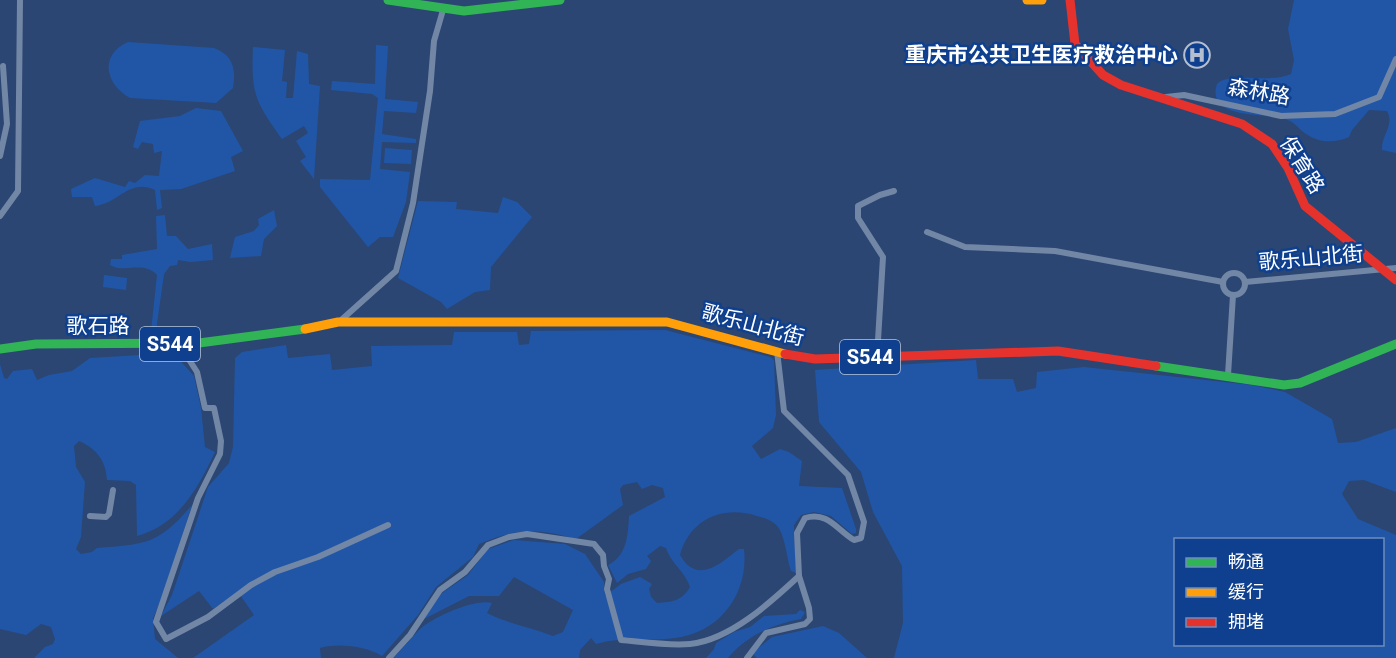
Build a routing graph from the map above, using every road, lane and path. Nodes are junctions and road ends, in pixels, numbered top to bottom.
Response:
1 (20, 0) edge
2 (388, 0) edge
3 (560, 0) edge
4 (1027, 0) edge
5 (1042, 0) edge
6 (1070, 0) edge
7 (443, 10) junction
8 (1396, 59) edge
9 (3, 66) dead end
10 (1162, 98) junction
11 (0, 156) edge
12 (894, 191) dead end
13 (0, 216) edge
14 (927, 232) dead end
15 (1396, 268) edge
16 (1381, 270) junction
17 (1396, 279) edge
18 (1223, 282) junction
19 (1245, 282) junction
20 (1233, 295) junction
21 (338, 322) junction
22 (179, 344) junction
23 (1396, 344) edge
24 (0, 349) edge
25 (777, 351) junction
26 (877, 357) junction
27 (1228, 375) junction
28 (113, 490) dead end
29 (90, 516) dead end
30 (388, 525) dead end
31 (799, 576) junction
32 (748, 657) edge
33 (389, 658) edge

1 - 13 street
2 - 7 main road
3 - 7 main road
4 - 5 main road
6 - 10 main road, 保育路
7 - 21 street
8 - 10 street, 森林路
9 - 11 street
10 - 16 main road, 保育路
12 - 26 street
14 - 18 street, 歌乐山北街
15 - 16 street, 歌乐山北街
16 - 17 main road, 保育路
16 - 19 street, 歌乐山北街
18 - 19 street, 歌乐山北街
18 - 20 street
19 - 20 street, 歌乐山北街
20 - 27 street
21 - 22 main road, 歌石路 / S544
21 - 25 main road, 歌乐山北街 / S544
22 - 24 main road, 歌石路 / S544
22 - 30 street
23 - 27 main road, 歌乐山北街 / S544
25 - 26 main road, 歌乐山北街 / S544
25 - 31 street
26 - 27 main road, 歌乐山北街 / S544
28 - 29 street
31 - 32 street
31 - 33 street

